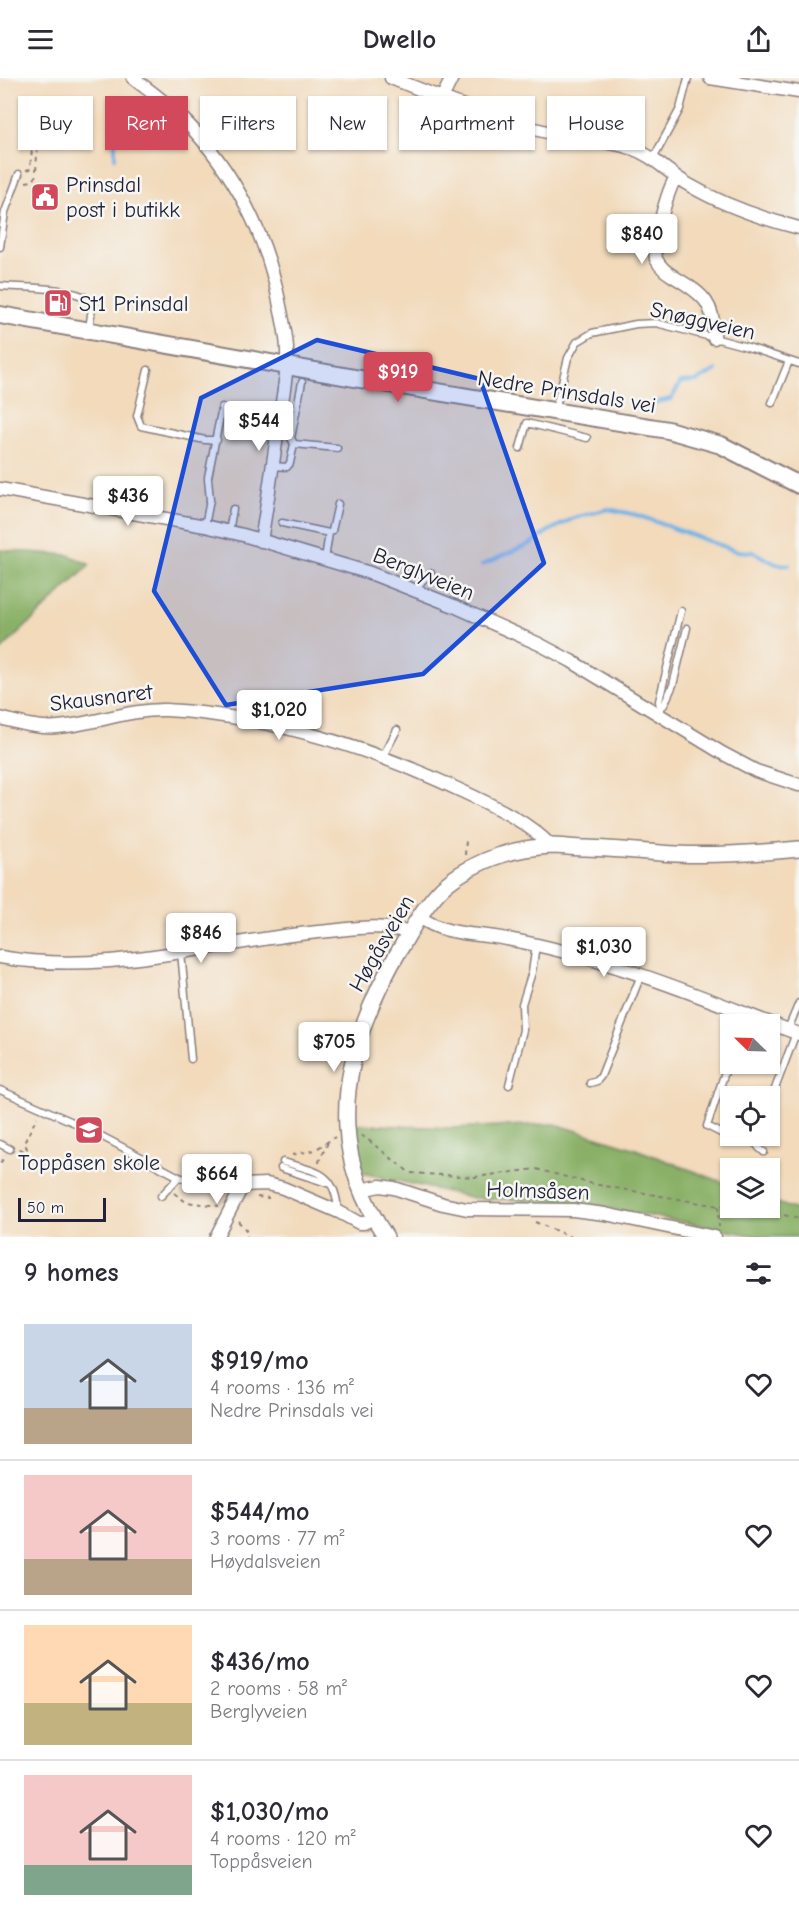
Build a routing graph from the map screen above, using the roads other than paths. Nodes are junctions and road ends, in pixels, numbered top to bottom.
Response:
1 (133, 78) edge
2 (391, 78) edge
3 (452, 78) edge
4 (688, 78) edge
5 (710, 78) edge
6 (799, 92) edge
7 (437, 96) edge
8 (443, 96) edge
9 (535, 129) edge
10 (653, 159) junction
11 (19, 175) road end
12 (676, 177) junction
13 (799, 228) edge
14 (0, 247) edge
15 (0, 286) edge
16 (0, 315) edge
17 (88, 331) junction
18 (714, 338) junction
19 (789, 361) junction
20 (799, 364) edge
21 (286, 366) junction
22 (148, 370) dead end
23 (302, 382) dead end
24 (772, 403) dead end
25 (222, 407) dead end
26 (281, 407) junction
27 (297, 410) junction
28 (555, 411) junction
29 (277, 435) junction
30 (587, 438) dead end
31 (217, 440) junction
32 (292, 441) junction
33 (337, 448) dead end
34 (520, 448) dead end
35 (272, 466) junction
36 (799, 485) edge
37 (0, 489) edge
38 (338, 504) dead end
39 (233, 509) dead end
40 (282, 523) dead end
41 (205, 526) junction
42 (229, 532) junction
43 (329, 533) junction
44 (261, 541) junction
45 (325, 559) junction
46 (431, 573) dead end
47 (416, 591) junction
48 (681, 611) dead end
49 (687, 628) dead end
50 (659, 711) junction
51 (0, 718) edge
52 (397, 730) dead end
53 (383, 756) junction
54 (799, 785) edge
55 (551, 846) junction
56 (799, 849) edge
57 (420, 917) junction
58 (409, 933) junction
59 (536, 944) junction
60 (181, 952) junction
61 (0, 957) edge
62 (640, 975) junction
63 (799, 1003) edge
64 (731, 1014) edge
65 (794, 1032) edge
66 (191, 1059) dead end
67 (590, 1083) dead end
68 (509, 1085) dead end
69 (775, 1086) edge
70 (720, 1087) edge
71 (0, 1090) edge
72 (720, 1132) edge
73 (0, 1144) edge
74 (758, 1146) edge
75 (10, 1149) dead end
76 (764, 1152) dead end
77 (178, 1177) junction
78 (331, 1184) junction
79 (243, 1185) junction
80 (360, 1190) junction
81 (160, 1196) dead end
82 (339, 1212) junction
83 (374, 1218) junction
84 (717, 1232) edge
85 (216, 1237) edge
86 (386, 1237) edge

1 - 21 street
2 - 7 street
3 - 8 street
4 - 10 lane
5 - 6 street
9 - 10 street
10 - 12 street
11 - 14 lane
12 - 13 street
12 - 18 street
15 - 17 lane
16 - 17 main road, Nedre Prinsdals vei
17 - 21 main road, Nedre Prinsdals vei
18 - 19 lane, Snøggveien
18 - 28 lane, Snøggveien
19 - 20 lane, Snøggveien
19 - 24 lane
21 - 26 street
21 - 28 main road, Nedre Prinsdals vei
22 - 31 lane
23 - 27 lane
25 - 31 lane
26 - 27 lane
26 - 29 street
27 - 32 lane
28 - 36 main road, Nedre Prinsdals vei
29 - 32 lane
29 - 35 street
30 - 34 lane, Nedre Prinsdals vei
31 - 41 lane
32 - 33 lane
32 - 35 lane
35 - 44 street
37 - 41 street, Berglyveien
38 - 43 lane
39 - 42 lane
40 - 43 lane
41 - 42 street, Berglyveien
42 - 44 street, Berglyveien
43 - 45 lane
44 - 45 street, Berglyveien
45 - 47 street, Berglyveien
46 - 47 lane
47 - 50 street, Berglyveien
48 - 50 lane
49 - 50 lane
50 - 54 street, Berglyveien
51 - 53 street, Skausnaret
52 - 53 lane
53 - 55 street, Skausnaret
55 - 56 street, Høgåsveien
55 - 57 street, Høgåsveien
57 - 58 street, Høgåsveien
57 - 59 street
58 - 60 street
58 - 80 street, Høgåsveien
59 - 62 street
59 - 68 lane
60 - 61 street
60 - 66 lane
62 - 64 street
62 - 67 lane
63 - 65 lane
65 - 69 lane
70 - 72 lane
71 - 77 lane
73 - 75 lane
74 - 76 lane
77 - 79 lane
77 - 81 lane
78 - 78 lane
78 - 82 lane
79 - 82 street
79 - 85 street
80 - 83 street, Høgåsveien
80 - 84 street, Holmsåsen
82 - 83 street
83 - 86 street, Høgåsveien

